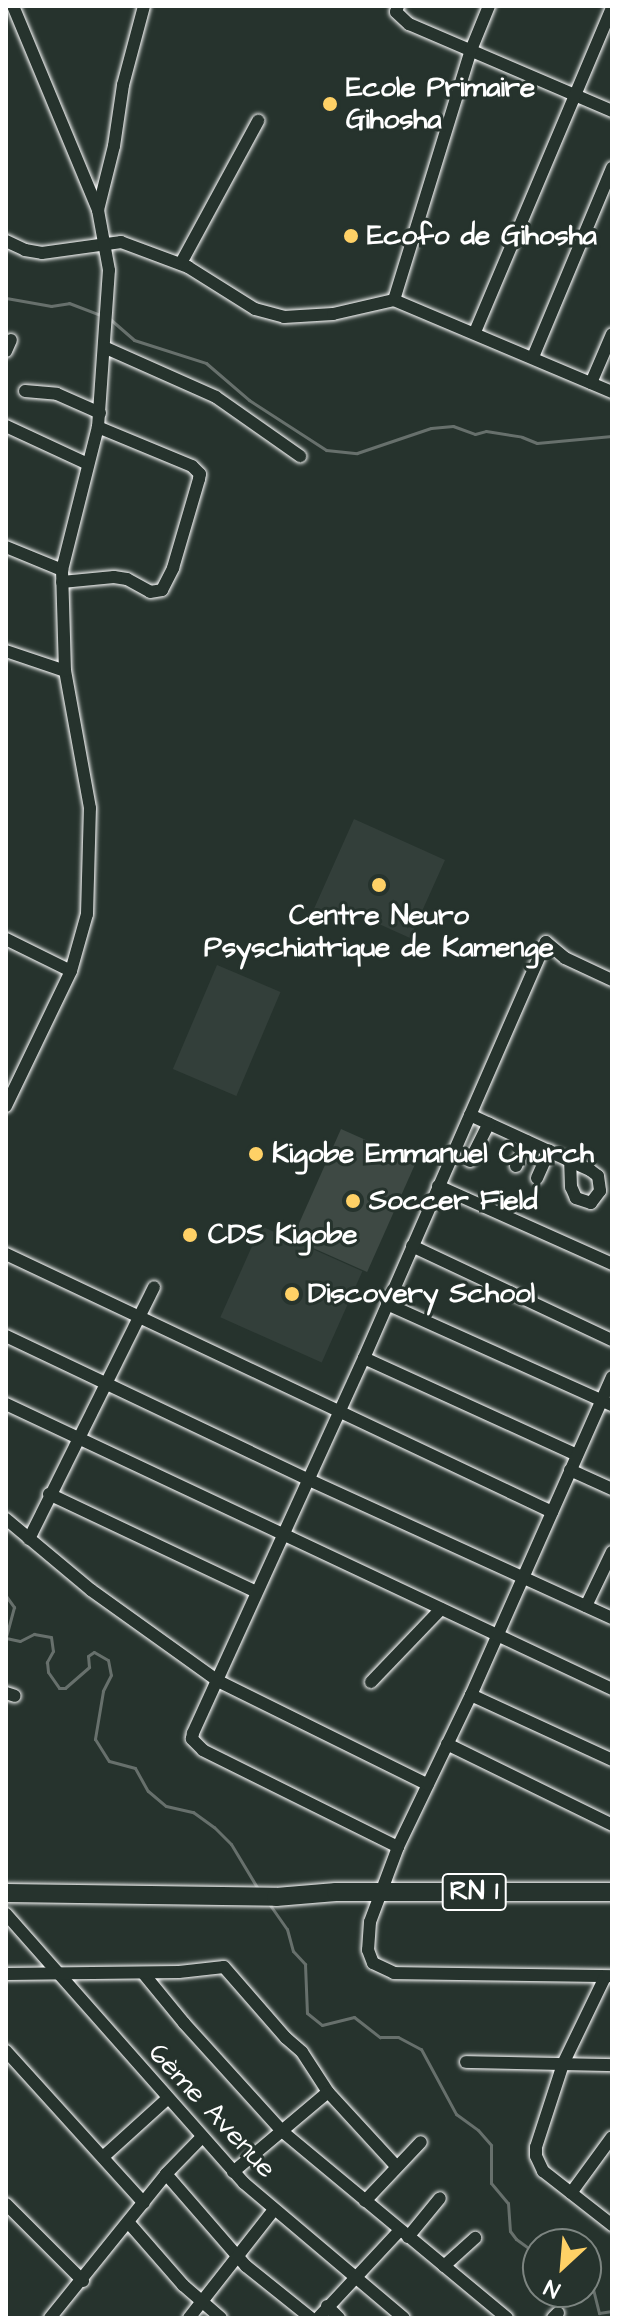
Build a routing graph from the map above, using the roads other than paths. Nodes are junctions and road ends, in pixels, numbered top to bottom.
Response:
1 (13, 6) edge
2 (144, 6) edge
3 (489, 6) edge
4 (393, 8) edge
5 (612, 8) edge
6 (471, 50) junction
7 (575, 95) junction
8 (612, 111) edge
9 (258, 121) dead end
10 (612, 168) edge
11 (98, 210) junction
12 (106, 239) junction
13 (6, 241) edge
14 (181, 263) junction
15 (394, 300) junction
16 (475, 332) junction
17 (612, 334) edge
18 (106, 348) junction
19 (533, 357) junction
20 (591, 383) junction
21 (25, 391) dead end
22 (612, 392) edge
23 (100, 413) junction
24 (6, 426) edge
25 (98, 427) junction
26 (300, 456) dead end
27 (88, 464) junction
28 (6, 547) edge
29 (62, 576) junction
30 (6, 651) edge
31 (65, 671) junction
32 (6, 939) edge
33 (71, 971) junction
34 (612, 980) edge
35 (6, 1106) edge
36 (470, 1115) junction
37 (489, 1123) junction
38 (527, 1141) junction
39 (549, 1151) junction
40 (470, 1161) dead end
41 (570, 1161) dead end
42 (516, 1166) dead end
43 (537, 1178) dead end
44 (438, 1186) junction
45 (412, 1246) junction
46 (6, 1254) edge
47 (612, 1264) edge
48 (154, 1287) dead end
49 (387, 1304) junction
50 (140, 1315) junction
51 (6, 1336) edge
52 (612, 1340) edge
53 (364, 1358) junction
54 (612, 1377) edge
55 (103, 1384) junction
56 (606, 1402) edge
57 (6, 1404) edge
58 (338, 1411) junction
59 (77, 1437) junction
60 (577, 1455) junction
61 (570, 1470) junction
62 (307, 1479) junction
63 (612, 1489) edge
64 (49, 1494) junction
65 (552, 1512) junction
66 (6, 1519) edge
67 (283, 1532) junction
68 (29, 1539) junction
69 (612, 1552) edge
70 (523, 1577) junction
71 (256, 1592) junction
72 (586, 1606) junction
73 (441, 1609) junction
74 (612, 1618) edge
75 (497, 1636) junction
76 (218, 1681) junction
77 (371, 1682) dead end
78 (612, 1689) edge
79 (471, 1695) junction
80 (447, 1744) junction
81 (612, 1760) edge
82 (428, 1785) junction
83 (612, 1825) edge
84 (398, 1847) junction
85 (379, 1892) junction
86 (612, 1892) edge
87 (6, 1893) edge
88 (6, 1914) edge
89 (54, 1971) junction
90 (143, 1973) junction
91 (609, 1973) edge
92 (6, 1974) edge
93 (6, 2051) edge
94 (466, 2062) dead end
95 (563, 2064) junction
96 (612, 2065) edge
97 (328, 2092) junction
98 (167, 2099) junction
99 (283, 2132) junction
100 (202, 2137) junction
101 (612, 2137) edge
102 (421, 2142) dead end
103 (103, 2157) junction
104 (396, 2166) junction
105 (233, 2172) junction
106 (166, 2174) junction
107 (571, 2193) junction
108 (440, 2198) dead end
109 (365, 2201) junction
110 (144, 2203) junction
111 (6, 2204) edge
112 (273, 2211) junction
113 (128, 2222) junction
114 (612, 2225) edge
115 (404, 2233) junction
116 (475, 2238) dead end
117 (238, 2258) junction
118 (444, 2266) junction
119 (354, 2277) junction
120 (83, 2281) junction
121 (201, 2303) junction
122 (327, 2306) junction
123 (50, 2318) edge
124 (189, 2318) edge
125 (221, 2318) edge
126 (311, 2318) edge
127 (318, 2318) edge
128 (339, 2318) edge
129 (404, 2318) edge
130 (507, 2318) edge

1 - 11 street
2 - 11 street
3 - 6 street
4 - 6 street
5 - 7 street
6 - 7 street
6 - 15 street
7 - 8 street
7 - 16 street
9 - 14 street
10 - 19 street
11 - 12 street
12 - 13 street
12 - 14 street
12 - 18 street
14 - 15 street
15 - 16 street
16 - 19 street
17 - 20 street
18 - 23 street
18 - 26 street
19 - 20 street
20 - 22 street
21 - 23 street
23 - 25 street
24 - 27 street
25 - 27 street
25 - 29 street
27 - 29 street
28 - 29 street
29 - 31 street
30 - 31 street
31 - 33 street
32 - 33 street
33 - 35 street
34 - 36 street
36 - 37 street
36 - 44 street
37 - 38 street
37 - 40 street
38 - 39 street
38 - 42 street
39 - 41 street
39 - 43 street
44 - 45 street
44 - 47 street
45 - 49 street
45 - 52 street
46 - 50 street
48 - 50 street
49 - 53 street
49 - 56 street
50 - 55 street
50 - 58 street
51 - 55 street
53 - 58 street
53 - 60 street
54 - 56 street
55 - 59 street
55 - 62 street
56 - 60 street
57 - 59 street
58 - 62 street
58 - 65 street
59 - 64 street
59 - 67 street
60 - 61 street
61 - 63 street
61 - 65 street
62 - 67 street
62 - 70 street
64 - 68 street
64 - 71 street
65 - 70 street
66 - 68 street
67 - 71 street
67 - 73 street
68 - 76 street
69 - 72 street
70 - 72 street
70 - 75 street
71 - 76 street
72 - 74 street
73 - 75 street
73 - 77 street
75 - 78 street
75 - 79 street
76 - 82 street
76 - 84 street
79 - 80 street
79 - 81 street
80 - 82 street
80 - 83 street
82 - 84 street
84 - 85 street
85 - 86 highway, RN 1
85 - 87 highway, RN 1
85 - 91 street
88 - 89 street, 6ème Avenue
89 - 90 street
89 - 92 street
89 - 98 street, 6ème Avenue
90 - 97 street
90 - 99 street
91 - 95 street
93 - 103 street
94 - 95 street
95 - 96 street
95 - 107 street
97 - 99 street
97 - 104 street
98 - 100 street, 6ème Avenue
98 - 103 street
99 - 105 street
99 - 109 street
100 - 105 street, 6ème Avenue
100 - 106 street
101 - 107 street
102 - 104 street
103 - 110 street
104 - 109 street
105 - 112 street, 6ème Avenue
106 - 110 street
106 - 117 street
107 - 114 street
108 - 115 street
109 - 115 street
110 - 113 street
111 - 120 street
112 - 117 street
112 - 119 street, 6ème Avenue
113 - 120 street
113 - 121 street
115 - 118 street
115 - 119 street
116 - 118 street
117 - 121 street
117 - 126 street
118 - 130 street
119 - 122 street
119 - 129 street, 6ème Avenue
120 - 123 street
121 - 124 street
121 - 125 street
122 - 127 street
122 - 128 street

